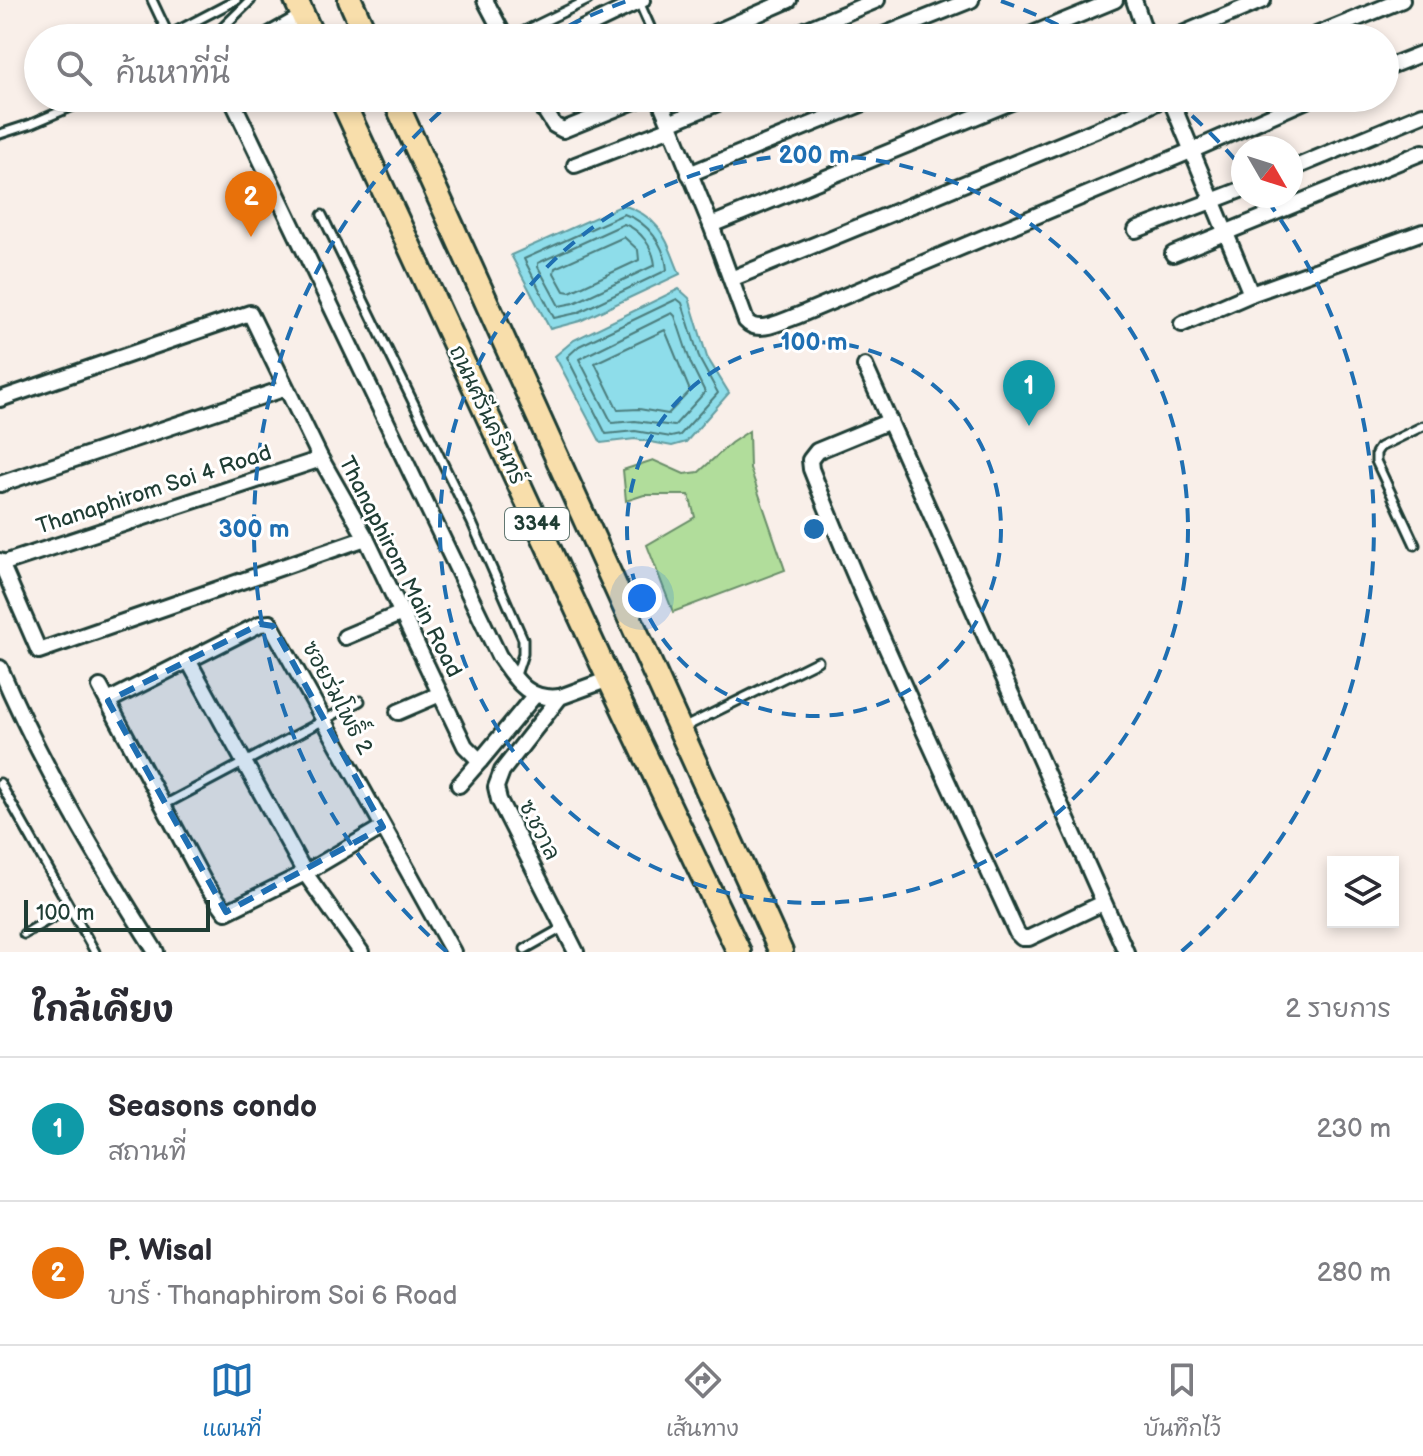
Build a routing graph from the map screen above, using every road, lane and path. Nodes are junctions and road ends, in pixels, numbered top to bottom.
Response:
1 (165, 0) edge
2 (251, 0) edge
3 (350, 0) edge
4 (485, 0) edge
5 (588, 0) edge
6 (789, 0) edge
7 (877, 0) edge
8 (971, 0) edge
9 (1115, 0) edge
10 (1134, 0) edge
11 (1263, 0) edge
12 (1402, 0) edge
13 (640, 1) edge
14 (240, 2) edge
15 (153, 3) edge
16 (772, 3) edge
17 (300, 8) edge
18 (164, 24) edge
19 (196, 24) edge
20 (229, 24) edge
21 (281, 24) edge
22 (361, 24) edge
23 (500, 24) edge
24 (537, 24) edge
25 (592, 24) edge
26 (649, 24) edge
27 (731, 24) edge
28 (820, 24) edge
29 (911, 24) edge
30 (1057, 24) edge
31 (1142, 24) edge
32 (1206, 24) edge
33 (1343, 24) edge
34 (1423, 53) edge
35 (1399, 62) edge
36 (59, 112) edge
37 (238, 112) edge
38 (347, 112) edge
39 (400, 112) edge
40 (545, 112) edge
41 (607, 112) edge
42 (665, 112) edge
43 (699, 112) edge
44 (842, 112) edge
45 (987, 112) edge
46 (1137, 112) edge
47 (1175, 112) edge
48 (1279, 112) edge
49 (1423, 114) edge
50 (670, 125) junction
51 (0, 134) edge
52 (1193, 150) junction
53 (1423, 152) edge
54 (1303, 164) edge
55 (575, 165) dead end
56 (689, 174) junction
57 (1231, 194) edge
58 (1213, 201) junction
59 (322, 215) dead end
60 (711, 225) junction
61 (1136, 230) dead end
62 (1423, 232) edge
63 (1226, 233) junction
64 (1173, 254) dead end
65 (731, 279) junction
66 (1251, 294) junction
67 (1182, 324) dead end
68 (865, 366) dead end
69 (286, 388) junction
70 (0, 399) edge
71 (890, 421) junction
72 (1423, 426) edge
73 (321, 459) junction
74 (0, 484) edge
75 (366, 538) junction
76 (1415, 545) dead end
77 (0, 562) edge
78 (402, 613) junction
79 (345, 637) dead end
80 (188, 660) junction
81 (818, 661) dead end
82 (0, 668) edge
83 (515, 678) junction
84 (609, 679) junction
85 (100, 687) dead end
86 (440, 694) junction
87 (534, 696) junction
88 (560, 697) junction
89 (108, 701) junction
90 (360, 701) dead end
91 (398, 712) dead end
92 (323, 720) junction
93 (679, 730) junction
94 (480, 761) junction
95 (245, 762) junction
96 (0, 783) edge
97 (459, 785) dead end
98 (164, 805) junction
99 (383, 827) junction
100 (305, 873) junction
101 (1103, 903) junction
102 (69, 908) junction
103 (564, 927) junction
104 (24, 934) dead end
105 (525, 949) dead end
106 (738, 951) edge
107 (95, 952) edge
108 (156, 952) edge
109 (361, 952) edge
110 (453, 952) edge
111 (576, 952) edge
112 (783, 952) edge
113 (1126, 952) edge

1 - 15 lane
2 - 14 lane
3 - 22 main road
4 - 23 street
5 - 24 lane
6 - 16 street
7 - 28 street
8 - 29 street
9 - 30 street
10 - 31 street
11 - 32 street
12 - 33 street
13 - 25 street
13 - 26 lane
14 - 19 lane
14 - 20 lane
15 - 18 lane
16 - 27 street
17 - 21 street
34 - 35 street
36 - 51 lane
37 - 83 street
38 - 84 main road, ถนนศรีนครินทร์ / 3344
39 - 93 main road, ถนนศรีนครินทร์ / 3344
40 - 41 street
42 - 50 street
43 - 50 street
44 - 56 street
45 - 60 street
46 - 65 street
47 - 52 street
48 - 52 street
49 - 54 street
50 - 55 street
50 - 56 street
52 - 58 street
52 - 65 street
53 - 63 street
56 - 60 street
57 - 58 street
58 - 61 street
58 - 63 street
59 - 83 lane
60 - 65 street
62 - 66 street
63 - 64 street
63 - 66 street
66 - 67 street
68 - 71 street
69 - 70 street, Thanaphirom Main Road
69 - 73 street, Thanaphirom Main Road
69 - 74 street
71 - 101 street
71 - 101 street
72 - 76 lane
73 - 75 street, Thanaphirom Main Road
73 - 77 street, Thanaphirom Soi 4 Road
75 - 77 street
75 - 78 street, Thanaphirom Main Road
78 - 79 street
78 - 86 street, Thanaphirom Main Road
80 - 89 street, ซอยร่มโพธิ์ 2
80 - 92 street, ซอยร่มโพธิ์ 2
80 - 95 street
81 - 93 lane
82 - 108 street
83 - 87 street
84 - 88 street
84 - 106 main road, ถนนศรีนครินทร์ / 3344
85 - 89 street
86 - 91 street
86 - 94 street, Thanaphirom Main Road
87 - 88 street
87 - 94 street
88 - 103 street, ซ.ชวาล
89 - 98 street
90 - 92 lane
92 - 95 lane
92 - 99 street, ซอยร่มโพธิ์ 2
93 - 112 main road, ถนนศรีนครินทร์ / 3344
94 - 97 street
95 - 98 lane
95 - 100 street
96 - 102 lane
98 - 100 street
99 - 100 street
99 - 110 street, ซอยร่มโพธิ์ 2
100 - 109 street
101 - 113 street
102 - 104 lane
102 - 107 lane
103 - 105 lane
103 - 111 street, ซ.ชวาล

